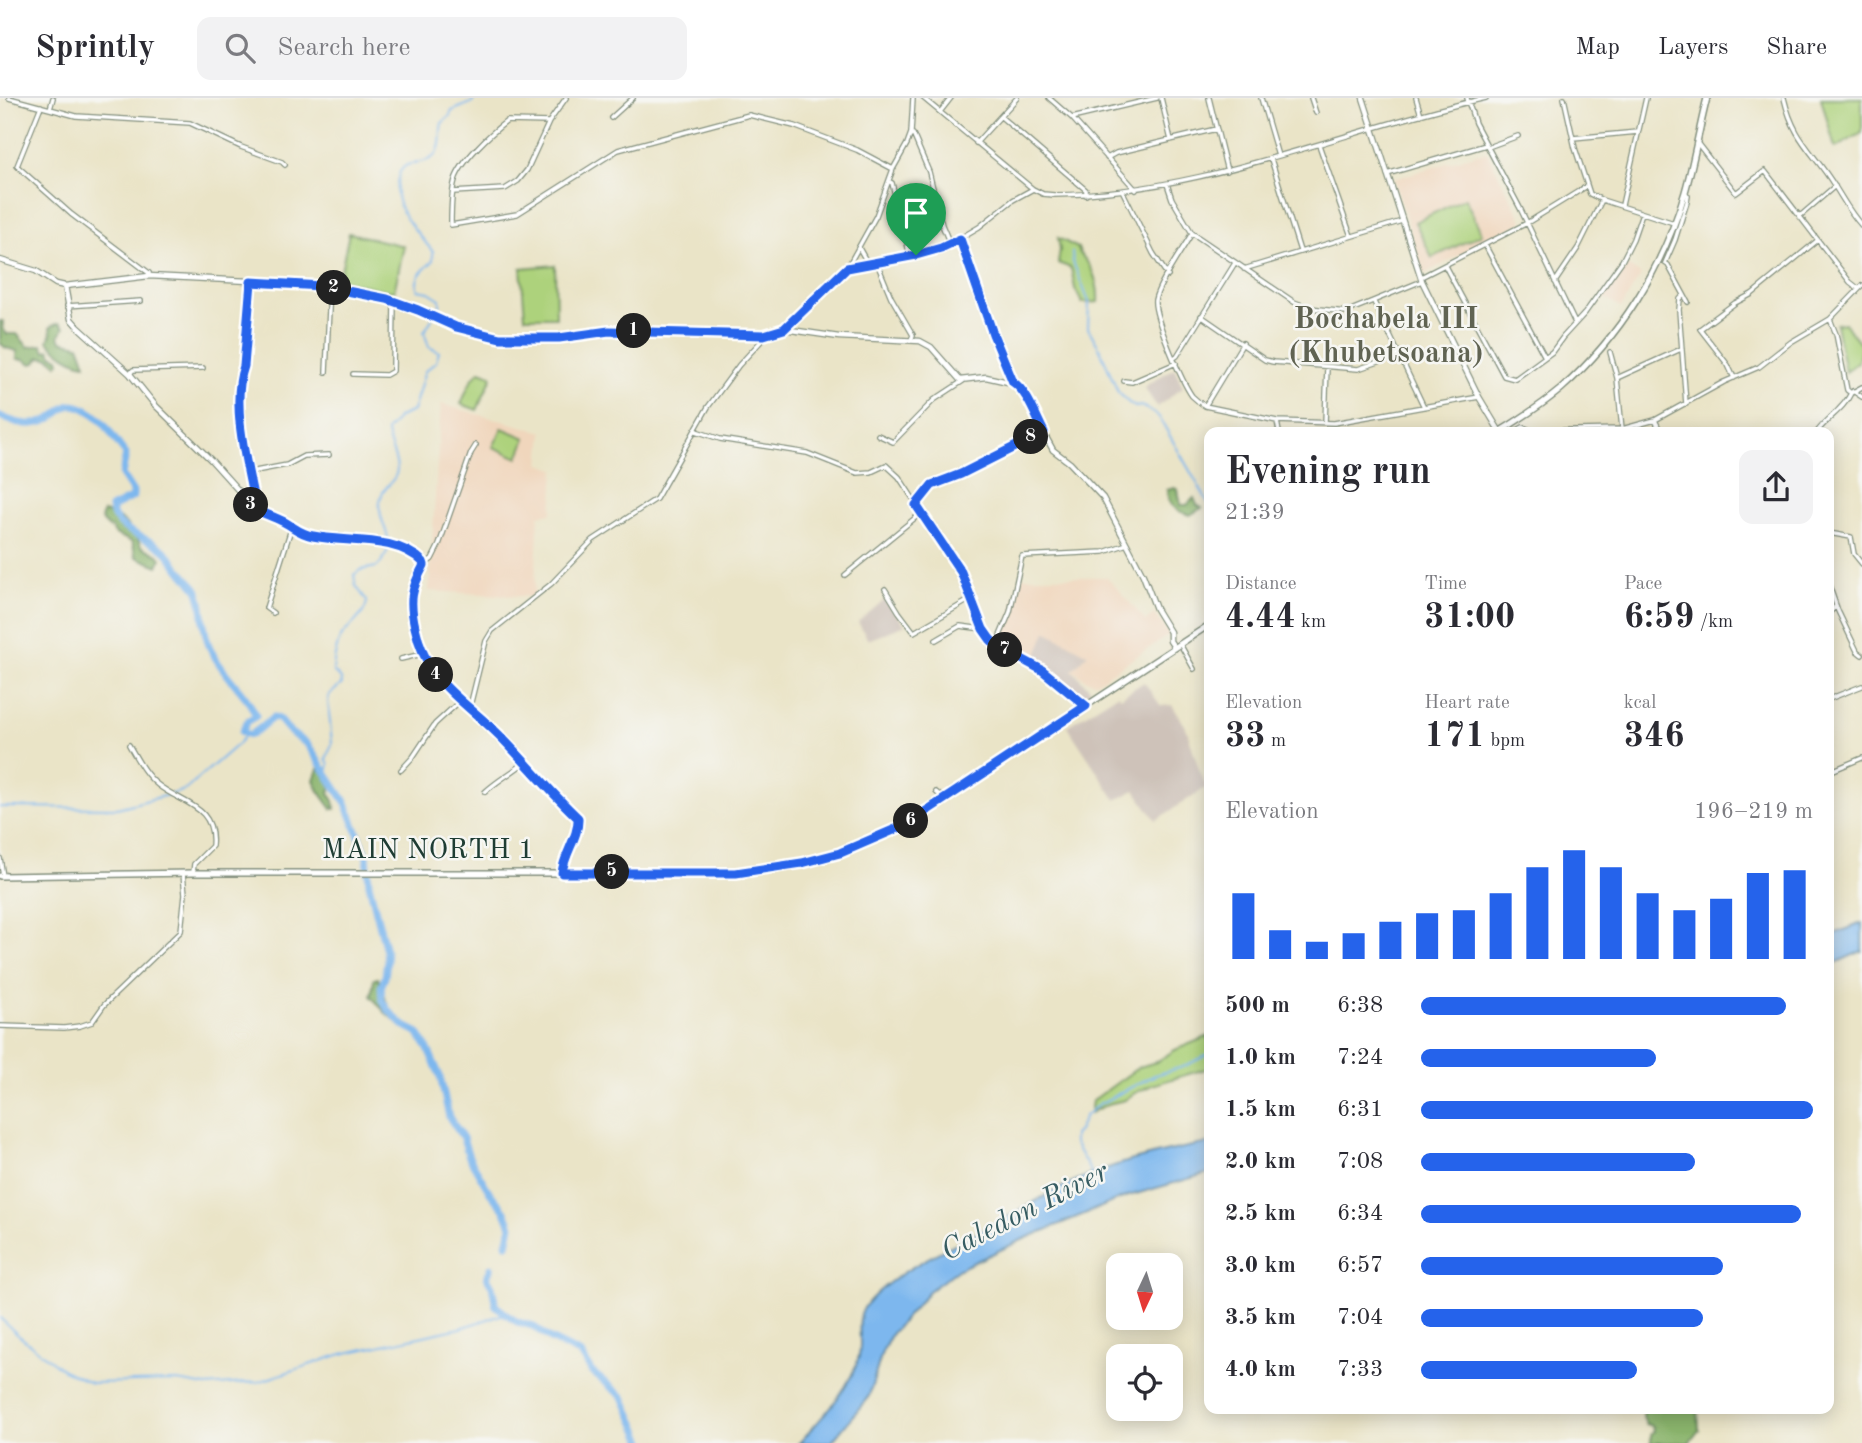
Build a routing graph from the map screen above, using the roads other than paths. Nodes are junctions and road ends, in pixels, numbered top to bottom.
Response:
1 (9, 98) edge
2 (53, 98) edge
3 (565, 98) edge
4 (633, 98) edge
5 (913, 98) edge
6 (923, 98) edge
7 (951, 98) edge
8 (1017, 98) edge
9 (1049, 98) edge
10 (1159, 98) edge
11 (1209, 98) edge
12 (1261, 98) edge
13 (1311, 98) edge
14 (1363, 98) edge
15 (1416, 98) edge
16 (1486, 98) edge
17 (1564, 98) edge
18 (1646, 98) edge
19 (1707, 98) edge
20 (1784, 98) edge
21 (1054, 100) edge
22 (1467, 100) edge
23 (41, 106) junction
24 (50, 109) junction
25 (940, 113) junction
26 (1317, 113) dead end
27 (1422, 115) junction
28 (611, 117) dead end
29 (1001, 117) junction
30 (1072, 118) junction
31 (549, 122) junction
32 (1373, 128) junction
33 (1216, 129) junction
34 (1639, 132) junction
35 (911, 133) junction
36 (1518, 136) dead end
37 (1573, 138) junction
38 (1171, 140) junction
39 (976, 143) junction
40 (1319, 144) junction
41 (1697, 144) junction
42 (1486, 146) junction
43 (1278, 156) junction
44 (1107, 158) junction
45 (1270, 159) junction
46 (285, 165) dead end
47 (893, 169) junction
48 (1227, 171) junction
49 (1387, 174) junction
50 (890, 182) junction
51 (1167, 184) junction
52 (1587, 186) junction
53 (1835, 186) junction
54 (1033, 189) junction
55 (1136, 190) junction
56 (453, 192) junction
57 (1123, 192) junction
58 (1685, 192) junction
59 (1086, 195) junction
60 (1602, 200) junction
61 (1622, 206) junction
62 (1642, 213) junction
63 (1800, 216) junction
64 (1402, 221) junction
65 (1527, 223) junction
66 (1674, 223) junction
67 (1862, 226) edge
68 (1192, 233) junction
69 (1350, 236) junction
70 (960, 239) junction
71 (1818, 240) junction
72 (950, 244) junction
73 (1485, 245) junction
74 (859, 248) junction
75 (1300, 251) junction
76 (910, 256) junction
77 (0, 260) edge
78 (877, 263) junction
79 (1235, 263) junction
80 (869, 264) junction
81 (1445, 266) junction
82 (847, 268) junction
83 (1244, 269) junction
84 (149, 276) junction
85 (1168, 276) junction
86 (1422, 279) junction
87 (251, 282) junction
88 (1555, 282) junction
89 (65, 286) junction
90 (330, 288) junction
91 (1860, 288) edge
92 (1684, 295) junction
93 (141, 301) dead end
94 (394, 301) junction
95 (1374, 302) junction
96 (1688, 302) dead end
97 (67, 306) junction
98 (1201, 316) junction
99 (1830, 319) junction
100 (1576, 323) junction
101 (784, 329) junction
102 (764, 335) junction
103 (911, 340) junction
104 (1242, 343) junction
105 (1681, 349) junction
106 (1609, 352) dead end
107 (1399, 355) junction
108 (1545, 357) junction
109 (1175, 360) junction
110 (1327, 367) junction
111 (203, 368) dead end
112 (327, 372) dead end
113 (130, 374) junction
114 (353, 374) dead end
115 (1617, 378) junction
116 (1734, 379) junction
117 (963, 381) junction
118 (1124, 381) dead end
119 (1013, 382) junction
120 (1862, 387) edge
121 (1852, 392) junction
122 (1479, 397) junction
123 (1862, 397) edge
124 (1686, 404) junction
125 (1205, 406) junction
126 (1424, 407) junction
127 (1655, 420) junction
128 (1276, 421) junction
129 (1515, 422) junction
130 (1325, 423) junction
131 (1278, 427) edge
132 (1497, 427) edge
133 (1508, 427) edge
134 (1518, 427) edge
135 (1622, 427) edge
136 (1629, 427) edge
137 (1658, 427) edge
138 (1822, 427) edge
139 (696, 431) junction
140 (1044, 432) junction
141 (878, 435) dead end
142 (476, 444) dead end
143 (328, 455) dead end
144 (249, 472) junction
145 (251, 505) junction
146 (916, 505) junction
147 (920, 514) junction
148 (292, 526) junction
149 (1834, 534) edge
150 (1127, 544) junction
151 (1862, 564) edge
152 (424, 565) junction
153 (845, 575) dead end
154 (885, 589) dead end
155 (971, 599) junction
156 (1834, 600) edge
157 (1836, 606) joint
158 (273, 613) dead end
159 (1204, 628) edge
160 (983, 629) junction
161 (936, 640) dead end
162 (996, 645) junction
163 (1177, 645) junction
164 (422, 654) junction
165 (1862, 655) edge
166 (401, 659) dead end
167 (1194, 669) dead end
168 (1862, 686) edge
169 (1834, 697) edge
170 (460, 701) junction
171 (466, 706) junction
172 (1086, 706) junction
173 (129, 745) dead end
174 (1862, 758) edge
175 (525, 762) junction
176 (401, 770) dead end
177 (1834, 770) edge
178 (485, 792) dead end
179 (936, 792) dead end
180 (944, 799) junction
181 (0, 858) edge
182 (183, 873) junction
183 (193, 873) junction
184 (562, 873) junction
185 (2, 876) edge
186 (0, 1026) edge

1 - 23 street
2 - 24 street
3 - 31 street
4 - 28 street
5 - 35 street
6 - 25 street
7 - 25 street
8 - 29 street
9 - 21 street
10 - 30 street
10 - 38 street
11 - 33 street
12 - 43 street
13 - 26 street
14 - 32 street
15 - 27 street
16 - 22 street
17 - 37 street
18 - 34 street
19 - 41 main road
20 - 53 street
21 - 30 street
22 - 27 street
22 - 42 street
23 - 24 street
23 - 84 street
24 - 46 street
25 - 39 street
27 - 32 street
29 - 39 street
29 - 59 street
30 - 44 street
31 - 56 street
31 - 56 street
32 - 40 street
32 - 49 street
33 - 38 street
33 - 48 street
34 - 37 street
34 - 61 street
35 - 47 street
35 - 72 street
36 - 42 street
37 - 52 street
38 - 44 street
39 - 54 street
40 - 43 street
40 - 69 street
41 - 58 main road
41 - 63 street
42 - 49 street
42 - 65 street
43 - 45 street
44 - 55 street
45 - 48 street
45 - 75 street
47 - 50 street
47 - 56 street
48 - 51 street
49 - 64 street
50 - 74 street
50 - 76 street
51 - 55 street
51 - 68 street
52 - 60 street
52 - 65 street
53 - 63 street
53 - 67 street
54 - 59 street
54 - 70 street
55 - 57 street
57 - 59 street
57 - 85 street
58 - 66 main road
58 - 92 street
60 - 61 street
60 - 88 street
61 - 62 street
62 - 66 street
62 - 100 street
63 - 71 street
64 - 69 street
64 - 86 street
65 - 73 street
65 - 88 street
66 - 129 main road
68 - 79 street
68 - 85 street
69 - 75 street
70 - 72 street
70 - 119 street
71 - 91 street
71 - 116 street
72 - 76 street
73 - 81 street
73 - 108 street
74 - 80 street
74 - 82 street
75 - 83 street
76 - 78 street
77 - 89 street
78 - 80 street
78 - 103 street
79 - 83 street
79 - 98 street
80 - 82 street
81 - 86 street
81 - 108 street
82 - 101 street
83 - 95 street
84 - 87 street
84 - 89 street
85 - 109 street
86 - 95 street
86 - 122 street
87 - 90 street
87 - 144 street
88 - 100 street
89 - 97 street
90 - 94 street
90 - 112 street
91 - 99 street
92 - 96 street
92 - 105 street
93 - 97 street
94 - 102 street
94 - 114 street
95 - 107 street
97 - 113 street
98 - 104 street
98 - 109 street
99 - 116 street
99 - 121 street
100 - 108 street
101 - 102 street
101 - 103 street
102 - 139 street
103 - 117 street
104 - 110 street
104 - 125 street
105 - 115 street
105 - 124 street
106 - 115 street
107 - 110 street
107 - 126 street
109 - 118 street
109 - 125 street
110 - 130 street
111 - 113 street
113 - 145 street
115 - 135 street
116 - 124 street
117 - 119 street
117 - 141 street
119 - 140 street
120 - 121 street
121 - 123 street
121 - 138 street
122 - 126 street
122 - 132 street
124 - 127 street
125 - 128 street
126 - 130 street
127 - 136 street
127 - 137 street
128 - 130 street
128 - 131 street
129 - 133 main road
129 - 134 street
139 - 146 street
139 - 171 street
140 - 146 street
140 - 150 street
142 - 152 street
143 - 144 street
144 - 145 street
145 - 148 street
146 - 147 street
147 - 153 street
147 - 155 street
148 - 152 street
148 - 158 street
149 - 151 street
150 - 162 street
150 - 163 street
152 - 164 street
154 - 155 street
155 - 160 street
156 - 157 street
157 - 165 street
159 - 163 main road, MAIN NORTH 1
160 - 161 street
160 - 162 street
162 - 172 street
163 - 167 street
163 - 172 main road, MAIN NORTH 1
164 - 166 street
164 - 170 street
168 - 169 street
170 - 171 street
170 - 176 street
171 - 175 street
172 - 180 main road, MAIN NORTH 1
173 - 183 street
174 - 177 street
175 - 178 street
175 - 184 street
179 - 180 street
180 - 184 main road, MAIN NORTH 1
181 - 185 street
182 - 183 main road, MAIN NORTH 1
182 - 185 main road, MAIN NORTH 1
182 - 186 street
183 - 184 main road, MAIN NORTH 1

